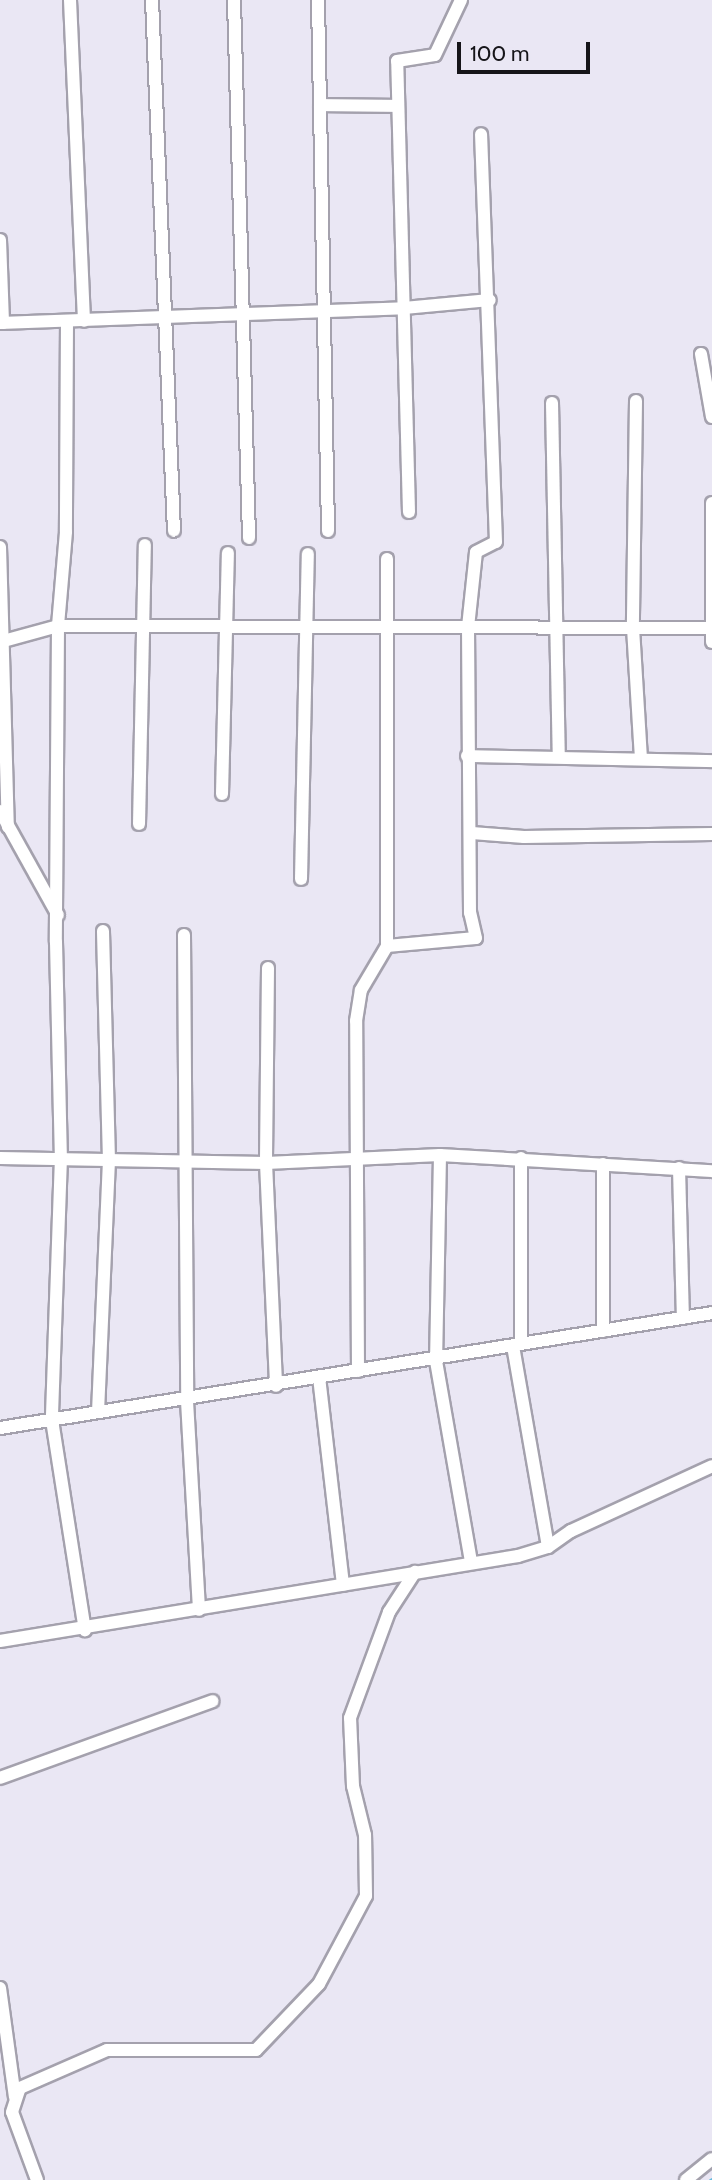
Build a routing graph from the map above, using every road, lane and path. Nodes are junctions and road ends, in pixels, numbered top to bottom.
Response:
1 (70, 0) edge
2 (152, 0) edge
3 (234, 0) edge
4 (318, 0) edge
5 (461, 0) edge
6 (320, 105) junction
7 (398, 106) junction
8 (481, 134) dead end
9 (0, 240) edge
10 (490, 300) junction
11 (404, 308) junction
12 (326, 311) junction
13 (244, 313) junction
14 (168, 318) junction
15 (67, 321) junction
16 (84, 321) junction
17 (1, 323) edge
18 (701, 355) dead end
19 (636, 401) dead end
20 (552, 403) dead end
21 (712, 417) edge
22 (712, 503) edge
23 (409, 512) dead end
24 (174, 531) dead end
25 (328, 531) dead end
26 (249, 538) dead end
27 (145, 545) dead end
28 (0, 547) edge
29 (228, 553) dead end
30 (308, 554) dead end
31 (387, 559) dead end
32 (308, 624) junction
33 (389, 625) junction
34 (58, 626) junction
35 (227, 626) junction
36 (468, 627) junction
37 (633, 628) junction
38 (712, 628) edge
39 (142, 629) junction
40 (556, 629) junction
41 (712, 642) edge
42 (1, 643) edge
43 (467, 756) junction
44 (559, 757) junction
45 (641, 758) junction
46 (712, 761) edge
47 (222, 794) dead end
48 (0, 811) edge
49 (139, 824) dead end
50 (8, 827) junction
51 (472, 833) junction
52 (712, 834) edge
53 (301, 879) dead end
54 (58, 915) junction
55 (103, 930) dead end
56 (184, 935) dead end
57 (387, 946) junction
58 (268, 968) dead end
59 (440, 1155) junction
60 (61, 1157) junction
61 (0, 1158) edge
62 (357, 1158) junction
63 (521, 1158) junction
64 (109, 1161) junction
65 (184, 1162) junction
66 (266, 1163) junction
67 (603, 1164) junction
68 (679, 1168) junction
69 (712, 1171) edge
70 (712, 1313) edge
71 (683, 1318) junction
72 (603, 1331) junction
73 (517, 1345) junction
74 (436, 1361) junction
75 (358, 1371) junction
76 (319, 1377) junction
77 (276, 1386) junction
78 (187, 1401) junction
79 (97, 1412) junction
80 (52, 1420) junction
81 (0, 1428) edge
82 (712, 1466) edge
83 (548, 1547) junction
84 (471, 1562) junction
85 (415, 1572) junction
86 (343, 1586) junction
87 (199, 1610) junction
88 (85, 1630) junction
89 (0, 1642) edge
90 (213, 1701) dead end
91 (0, 1778) edge
92 (0, 1988) edge
93 (15, 2101) junction
94 (712, 2160) edge
95 (37, 2180) edge
96 (686, 2180) edge

1 - 16 street
2 - 14 street
3 - 13 street
4 - 6 street
5 - 7 street
6 - 7 street
6 - 12 street
7 - 11 street
8 - 10 street
9 - 17 street
10 - 11 street
10 - 36 street
11 - 12 street
11 - 23 street
12 - 13 street
12 - 25 street
13 - 14 street
13 - 26 street
14 - 16 street
14 - 24 street
15 - 16 street
15 - 17 street
15 - 34 street
18 - 21 street
19 - 37 street
20 - 40 street
22 - 38 street
27 - 39 street
28 - 42 street
29 - 35 street
30 - 32 street
31 - 33 street
32 - 33 street
32 - 35 street
32 - 53 street
33 - 36 street
33 - 57 street
34 - 39 street
34 - 42 street
34 - 54 street
35 - 39 street
35 - 47 street
36 - 40 street
36 - 43 street
37 - 38 street
37 - 40 street
37 - 45 street
38 - 41 street
39 - 49 street
40 - 44 street
42 - 50 street
43 - 44 street
43 - 51 street
44 - 45 street
45 - 46 street
48 - 50 street
50 - 54 street
51 - 52 street
51 - 57 street
54 - 60 street
55 - 64 street
56 - 65 street
57 - 62 street
58 - 66 street
59 - 62 street
59 - 63 street
59 - 74 street
60 - 61 street
60 - 64 street
60 - 80 street
62 - 66 street
62 - 75 street
63 - 67 street
63 - 73 street
64 - 65 street
64 - 79 street
65 - 66 street
65 - 78 street
66 - 77 street
67 - 68 street
67 - 72 street
68 - 69 street
68 - 71 street
70 - 71 street
71 - 72 street
72 - 73 street
73 - 74 street
73 - 83 street
74 - 75 street
74 - 84 street
75 - 76 street
76 - 77 street
76 - 86 street
77 - 78 street
78 - 79 street
78 - 87 street
79 - 80 street
80 - 81 street
80 - 88 street
82 - 83 street
83 - 84 street
84 - 85 street
85 - 86 street
85 - 93 street
86 - 87 street
87 - 88 street
88 - 89 street
90 - 91 street
92 - 93 street
93 - 95 street
94 - 96 street

